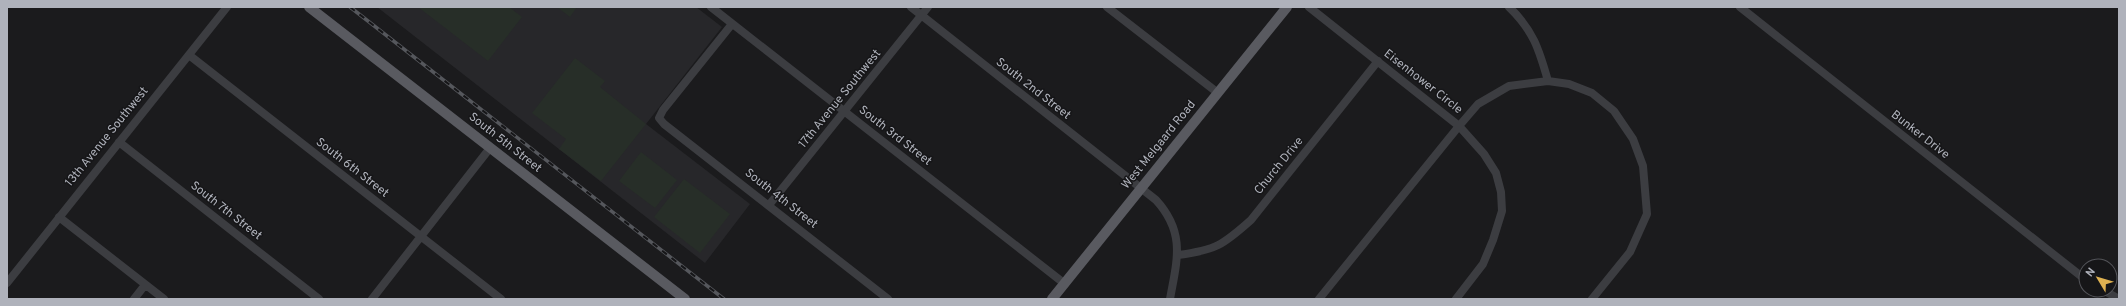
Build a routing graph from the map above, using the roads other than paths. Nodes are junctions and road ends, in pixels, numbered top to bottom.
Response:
1 (227, 7) edge
2 (309, 7) edge
3 (711, 7) edge
4 (911, 7) edge
5 (928, 7) edge
6 (1108, 7) edge
7 (1287, 7) edge
8 (1309, 7) edge
9 (1509, 7) edge
10 (1740, 7) edge
11 (922, 15) junction
12 (732, 24) junction
13 (189, 55) junction
14 (1378, 61) junction
15 (1548, 81) junction
16 (1218, 93) junction
17 (844, 112) junction
18 (1459, 126) junction
19 (119, 142) junction
20 (490, 148) junction
21 (1141, 189) junction
22 (769, 205) junction
23 (59, 217) junction
24 (420, 236) junction
25 (1178, 255) junction
26 (2078, 274) edge
27 (7, 282) edge
28 (145, 284) junction
29 (1064, 284) junction
30 (134, 299) edge
31 (164, 299) edge
32 (319, 299) edge
33 (372, 299) edge
34 (501, 299) edge
35 (685, 299) edge
36 (888, 299) edge
37 (1052, 299) edge
38 (1170, 299) edge
39 (1319, 299) edge
40 (1456, 299) edge
41 (1592, 299) edge

1 - 13 street, 13th Avenue Southwest
2 - 20 main road, South 5th Street
3 - 12 street, South 3rd Street
4 - 11 street, South 2nd Street
5 - 11 street, 17th Avenue Southwest
6 - 16 street
7 - 16 main road, West Melgaard Road
8 - 14 street, Eisenhower Circle
9 - 15 street
10 - 26 street, Bunker Drive
11 - 17 street, 17th Avenue Southwest
11 - 21 street, South 2nd Street
12 - 17 street, South 3rd Street
12 - 22 street, South 4th Street
13 - 19 street, 13th Avenue Southwest
13 - 24 street, South 6th Street
14 - 18 street, Eisenhower Circle
14 - 25 street, Church Drive
15 - 18 street, Eisenhower Circle
15 - 41 street, Eisenhower Circle
16 - 21 main road, West Melgaard Road
17 - 22 street, 17th Avenue Southwest
17 - 29 street, South 3rd Street
18 - 39 street
18 - 40 street
19 - 23 street, 13th Avenue Southwest
19 - 32 street, South 7th Street
20 - 24 street
20 - 35 main road, South 5th Street
21 - 25 street
21 - 29 main road, West Melgaard Road
22 - 36 street, South 4th Street
23 - 27 street, 13th Avenue Southwest
23 - 28 street
24 - 33 street
24 - 34 street, South 6th Street
25 - 38 street
28 - 30 street
28 - 31 street
29 - 37 main road, West Melgaard Road

